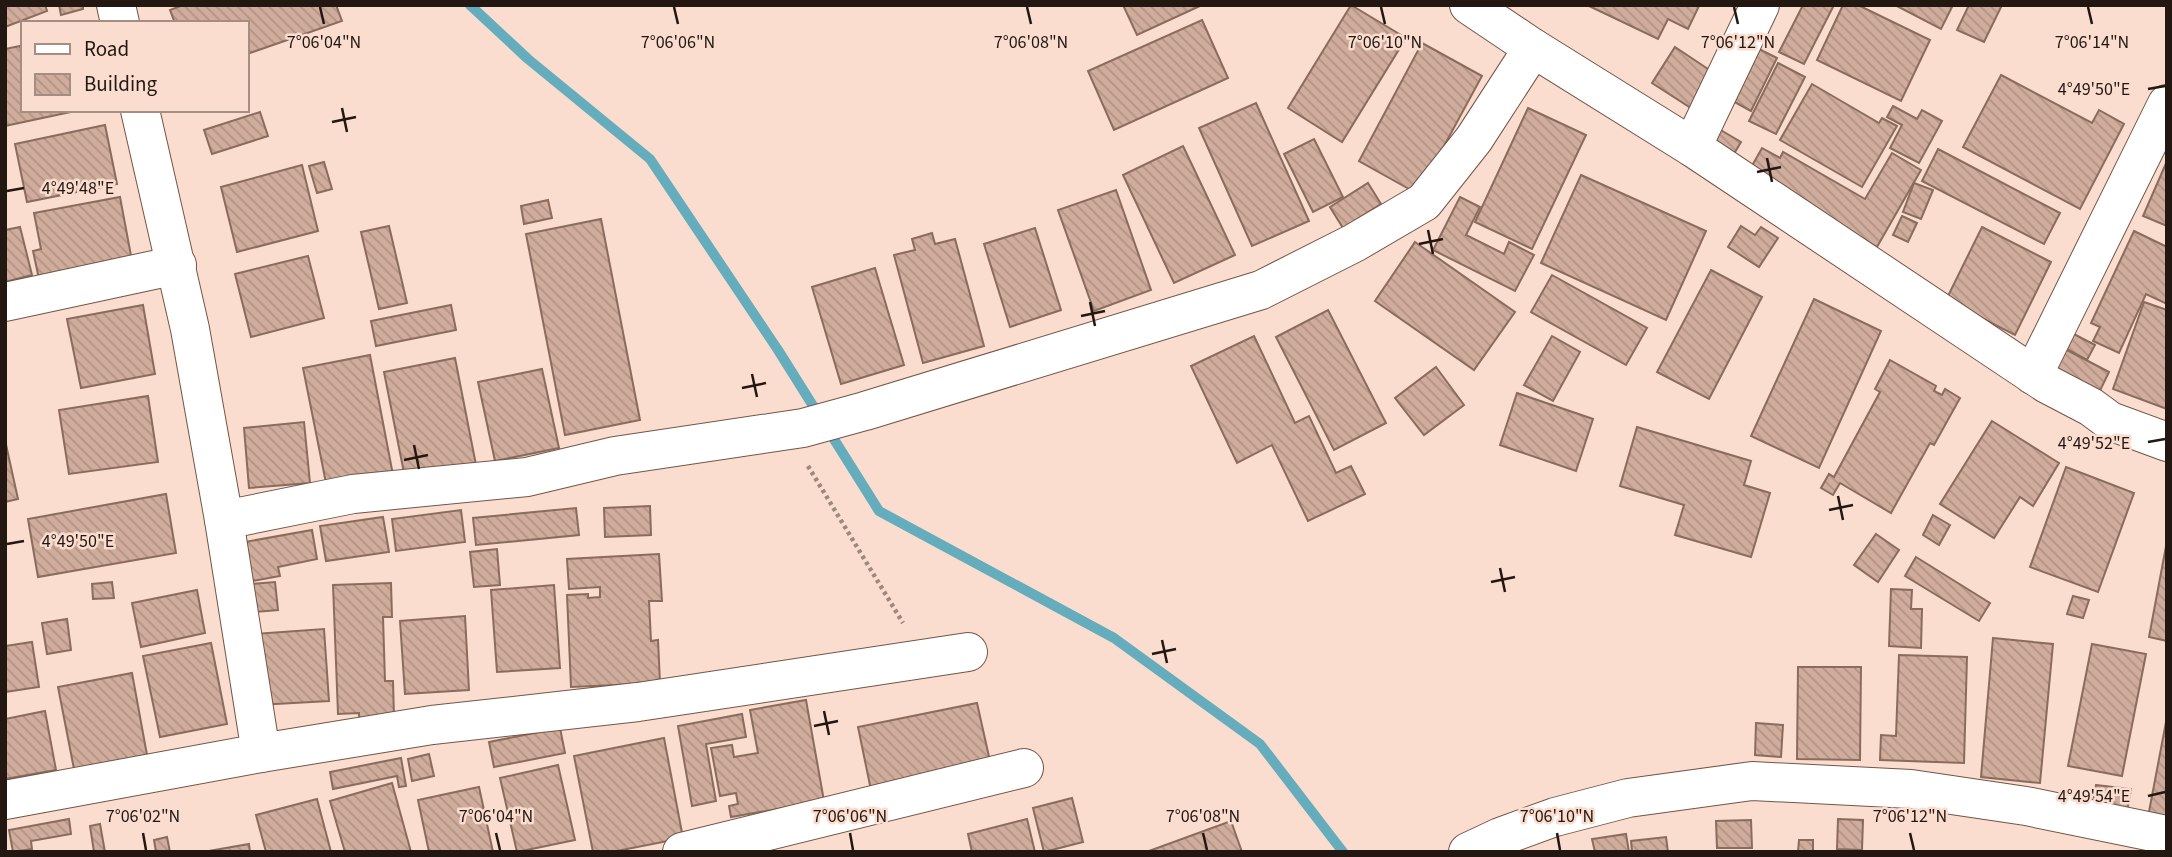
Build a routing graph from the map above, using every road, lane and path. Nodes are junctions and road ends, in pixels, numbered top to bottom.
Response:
1 (1469, 5) edge
2 (1760, 5) edge
3 (1533, 48) junction
4 (2167, 104) edge
5 (141, 112) edge
6 (1692, 147) junction
7 (177, 265) junction
8 (5, 302) edge
9 (2033, 375) junction
10 (794, 428) junction
11 (2167, 442) edge
12 (224, 520) junction
13 (968, 652) dead end
14 (923, 659) junction
15 (261, 753) junction
16 (1024, 768) dead end
17 (5, 800) edge
18 (2167, 835) edge
19 (682, 852) edge
20 (1468, 852) edge

1 - 3 street
2 - 6 street
3 - 6 street
3 - 10 street
4 - 9 street
5 - 7 street
6 - 9 street
7 - 8 street
7 - 12 street
9 - 11 street
10 - 12 street
10 - 14 path
12 - 15 street
13 - 14 street
14 - 15 street
15 - 17 street
16 - 19 street
18 - 20 street

